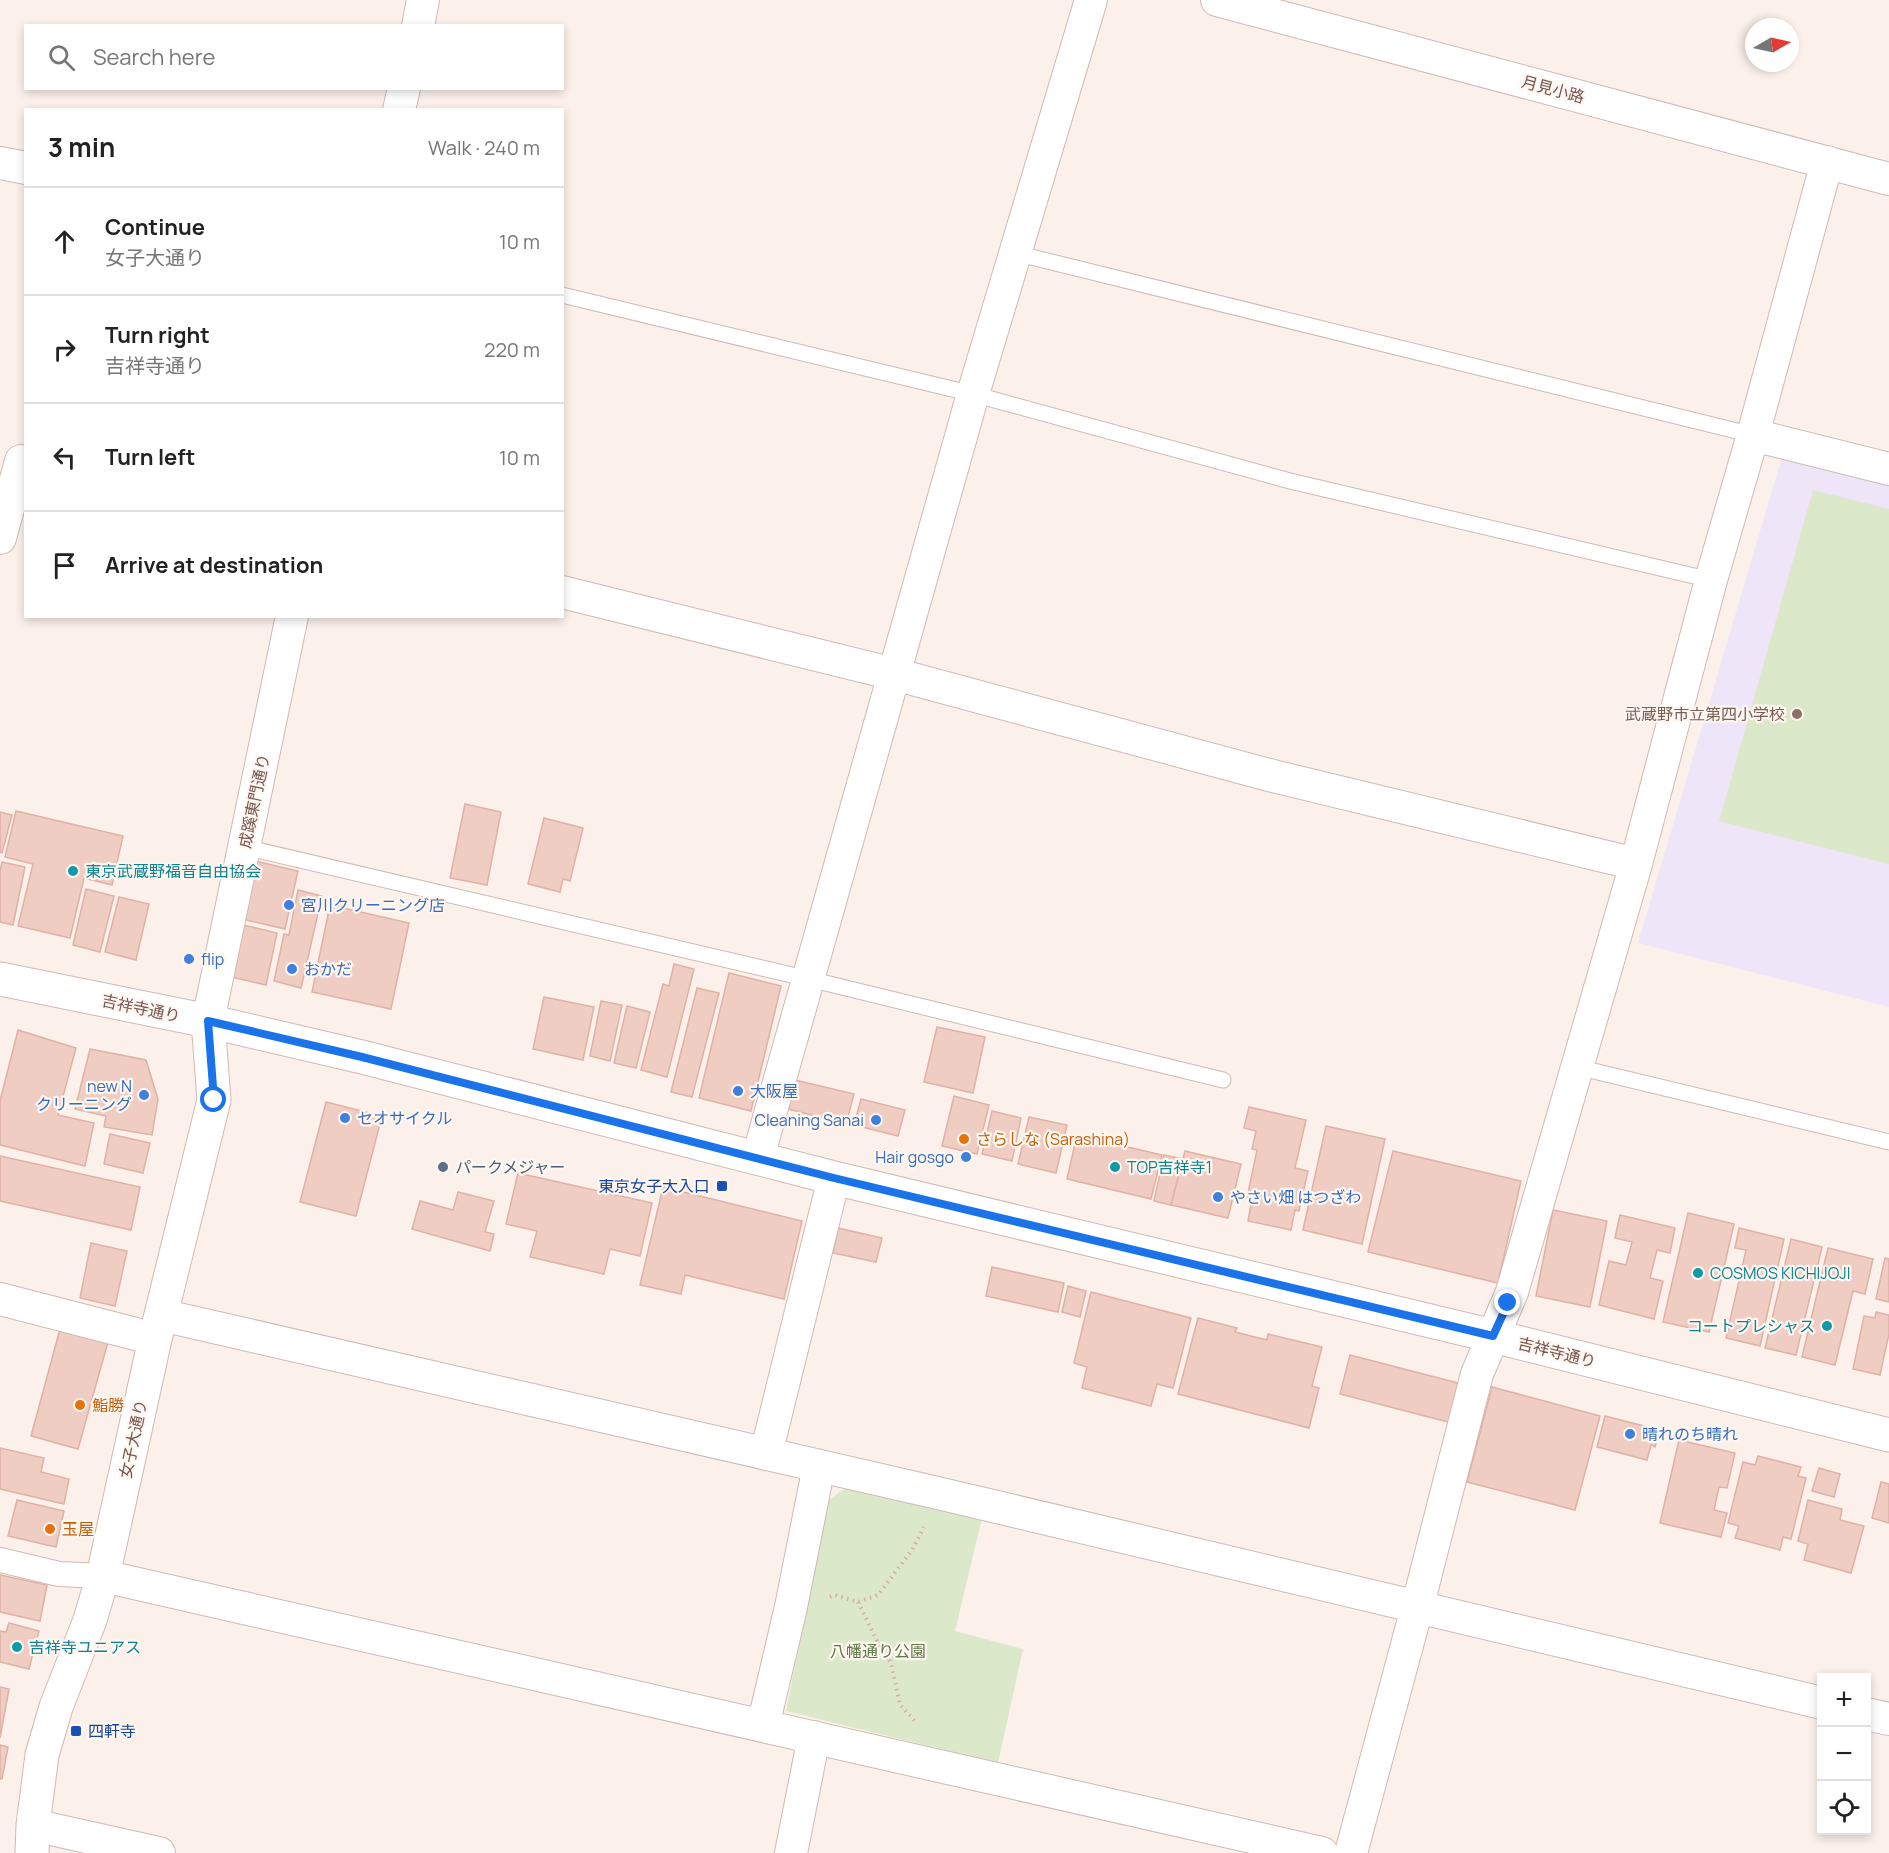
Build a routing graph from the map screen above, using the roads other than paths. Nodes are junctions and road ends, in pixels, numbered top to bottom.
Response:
1 (423, 0) edge
2 (1091, 0) edge
3 (1217, 0) edge
4 (418, 24) edge
5 (404, 90) edge
6 (399, 108) edge
7 (1827, 162) junction
8 (0, 163) edge
9 (24, 168) edge
10 (1889, 179) edge
11 (1015, 253) junction
12 (564, 295) edge
13 (973, 394) junction
14 (1754, 435) junction
15 (15, 460) edge
16 (1889, 469) edge
17 (0, 538) edge
18 (1711, 580) junction
19 (564, 592) edge
20 (292, 618) edge
21 (894, 674) junction
22 (244, 847) junction
23 (1636, 864) junction
24 (0, 979) edge
25 (809, 979) junction
26 (208, 1021) junction
27 (1577, 1067) junction
28 (1224, 1080) dead end
29 (1889, 1142) edge
30 (759, 1157) junction
31 (834, 1178) junction
32 (0, 1299) edge
33 (158, 1327) junction
34 (1493, 1336) junction
35 (1889, 1435) edge
36 (766, 1454) junction
37 (819, 1466) junction
38 (0, 1560) edge
39 (103, 1576) junction
40 (1417, 1608) junction
41 (1817, 1702) edge
42 (1871, 1715) edge
43 (1889, 1719) edge
44 (764, 1726) junction
45 (814, 1737) junction
46 (33, 1839) edge
47 (159, 1853) edge
48 (791, 1853) edge
49 (1322, 1853) edge
50 (1351, 1853) edge

1 - 4 street
2 - 11 street
3 - 7 street, 月見小路
5 - 6 street
7 - 10 street, 月見小路
7 - 14 street
8 - 9 street
11 - 13 street
11 - 14 lane
12 - 13 lane
13 - 18 lane
13 - 21 street
14 - 16 street
14 - 18 street
15 - 17 street
18 - 23 street
19 - 21 street
20 - 22 street, 成蹊東門通り
21 - 23 street
21 - 25 street
22 - 25 lane
22 - 26 street, 成蹊東門通り
23 - 27 street
24 - 26 main road, 吉祥寺通り
25 - 28 lane
25 - 30 street
26 - 30 main road, 吉祥寺通り
26 - 33 main road, 女子大通り
27 - 29 lane
27 - 34 street
30 - 31 main road, 吉祥寺通り
31 - 34 main road, 吉祥寺通り
31 - 36 street
32 - 33 street
33 - 36 street
33 - 39 main road, 女子大通り
34 - 35 main road, 吉祥寺通り
34 - 40 street
36 - 37 street
37 - 40 street
37 - 44 street
38 - 39 street
39 - 44 street
39 - 46 main road, 女子大通り
40 - 41 street
40 - 50 street
42 - 43 street
44 - 45 street
45 - 48 street
45 - 49 street
46 - 47 street

